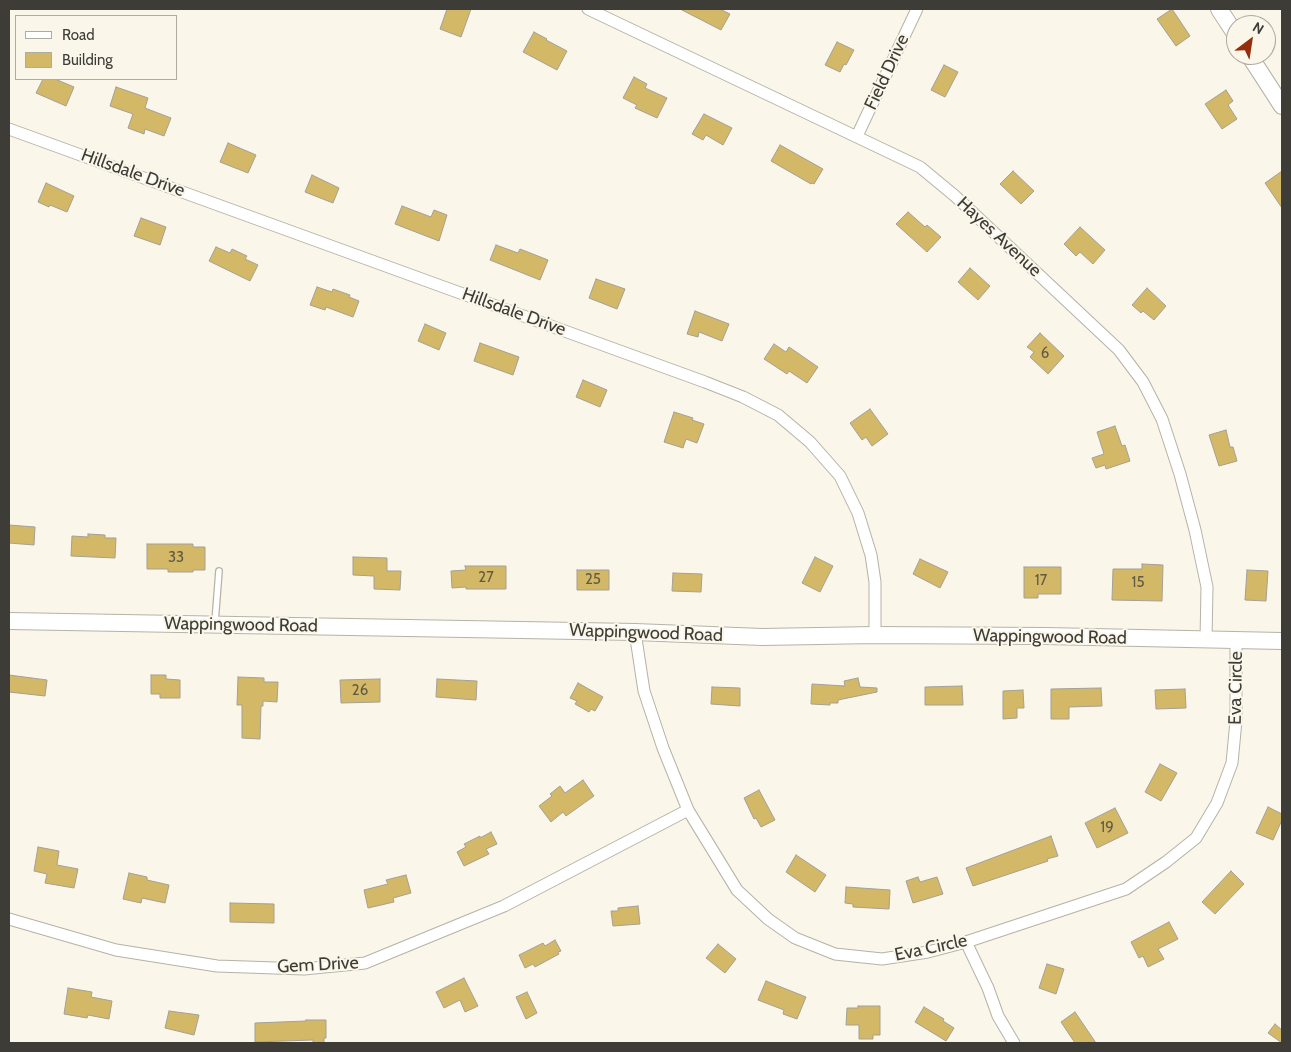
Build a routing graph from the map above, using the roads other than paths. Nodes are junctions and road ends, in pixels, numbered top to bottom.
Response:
1 (588, 9) edge
2 (917, 9) edge
3 (1219, 9) edge
4 (1226, 20) edge
5 (1255, 65) edge
6 (1282, 106) edge
7 (9, 129) edge
8 (857, 136) junction
9 (219, 571) dead end
10 (9, 620) edge
11 (215, 624) junction
12 (635, 632) junction
13 (875, 635) junction
14 (1206, 640) junction
15 (1236, 641) junction
16 (1282, 641) edge
17 (688, 810) junction
18 (9, 919) edge
19 (966, 942) junction
20 (1014, 1043) edge

1 - 8 street, Hayes Avenue
2 - 8 street, Field Drive
3 - 4 main road
5 - 6 main road
7 - 13 street, Hillsdale Drive
8 - 14 street, Hayes Avenue
9 - 11 lane
10 - 11 main road, Wappingwood Road
11 - 12 main road, Wappingwood Road
12 - 13 main road, Wappingwood Road
12 - 17 street, Eva Circle
13 - 14 main road, Wappingwood Road
14 - 15 main road, Wappingwood Road
15 - 16 main road, Wappingwood Road
15 - 19 street, Eva Circle
17 - 18 street, Gem Drive
17 - 19 street, Eva Circle
19 - 20 street

